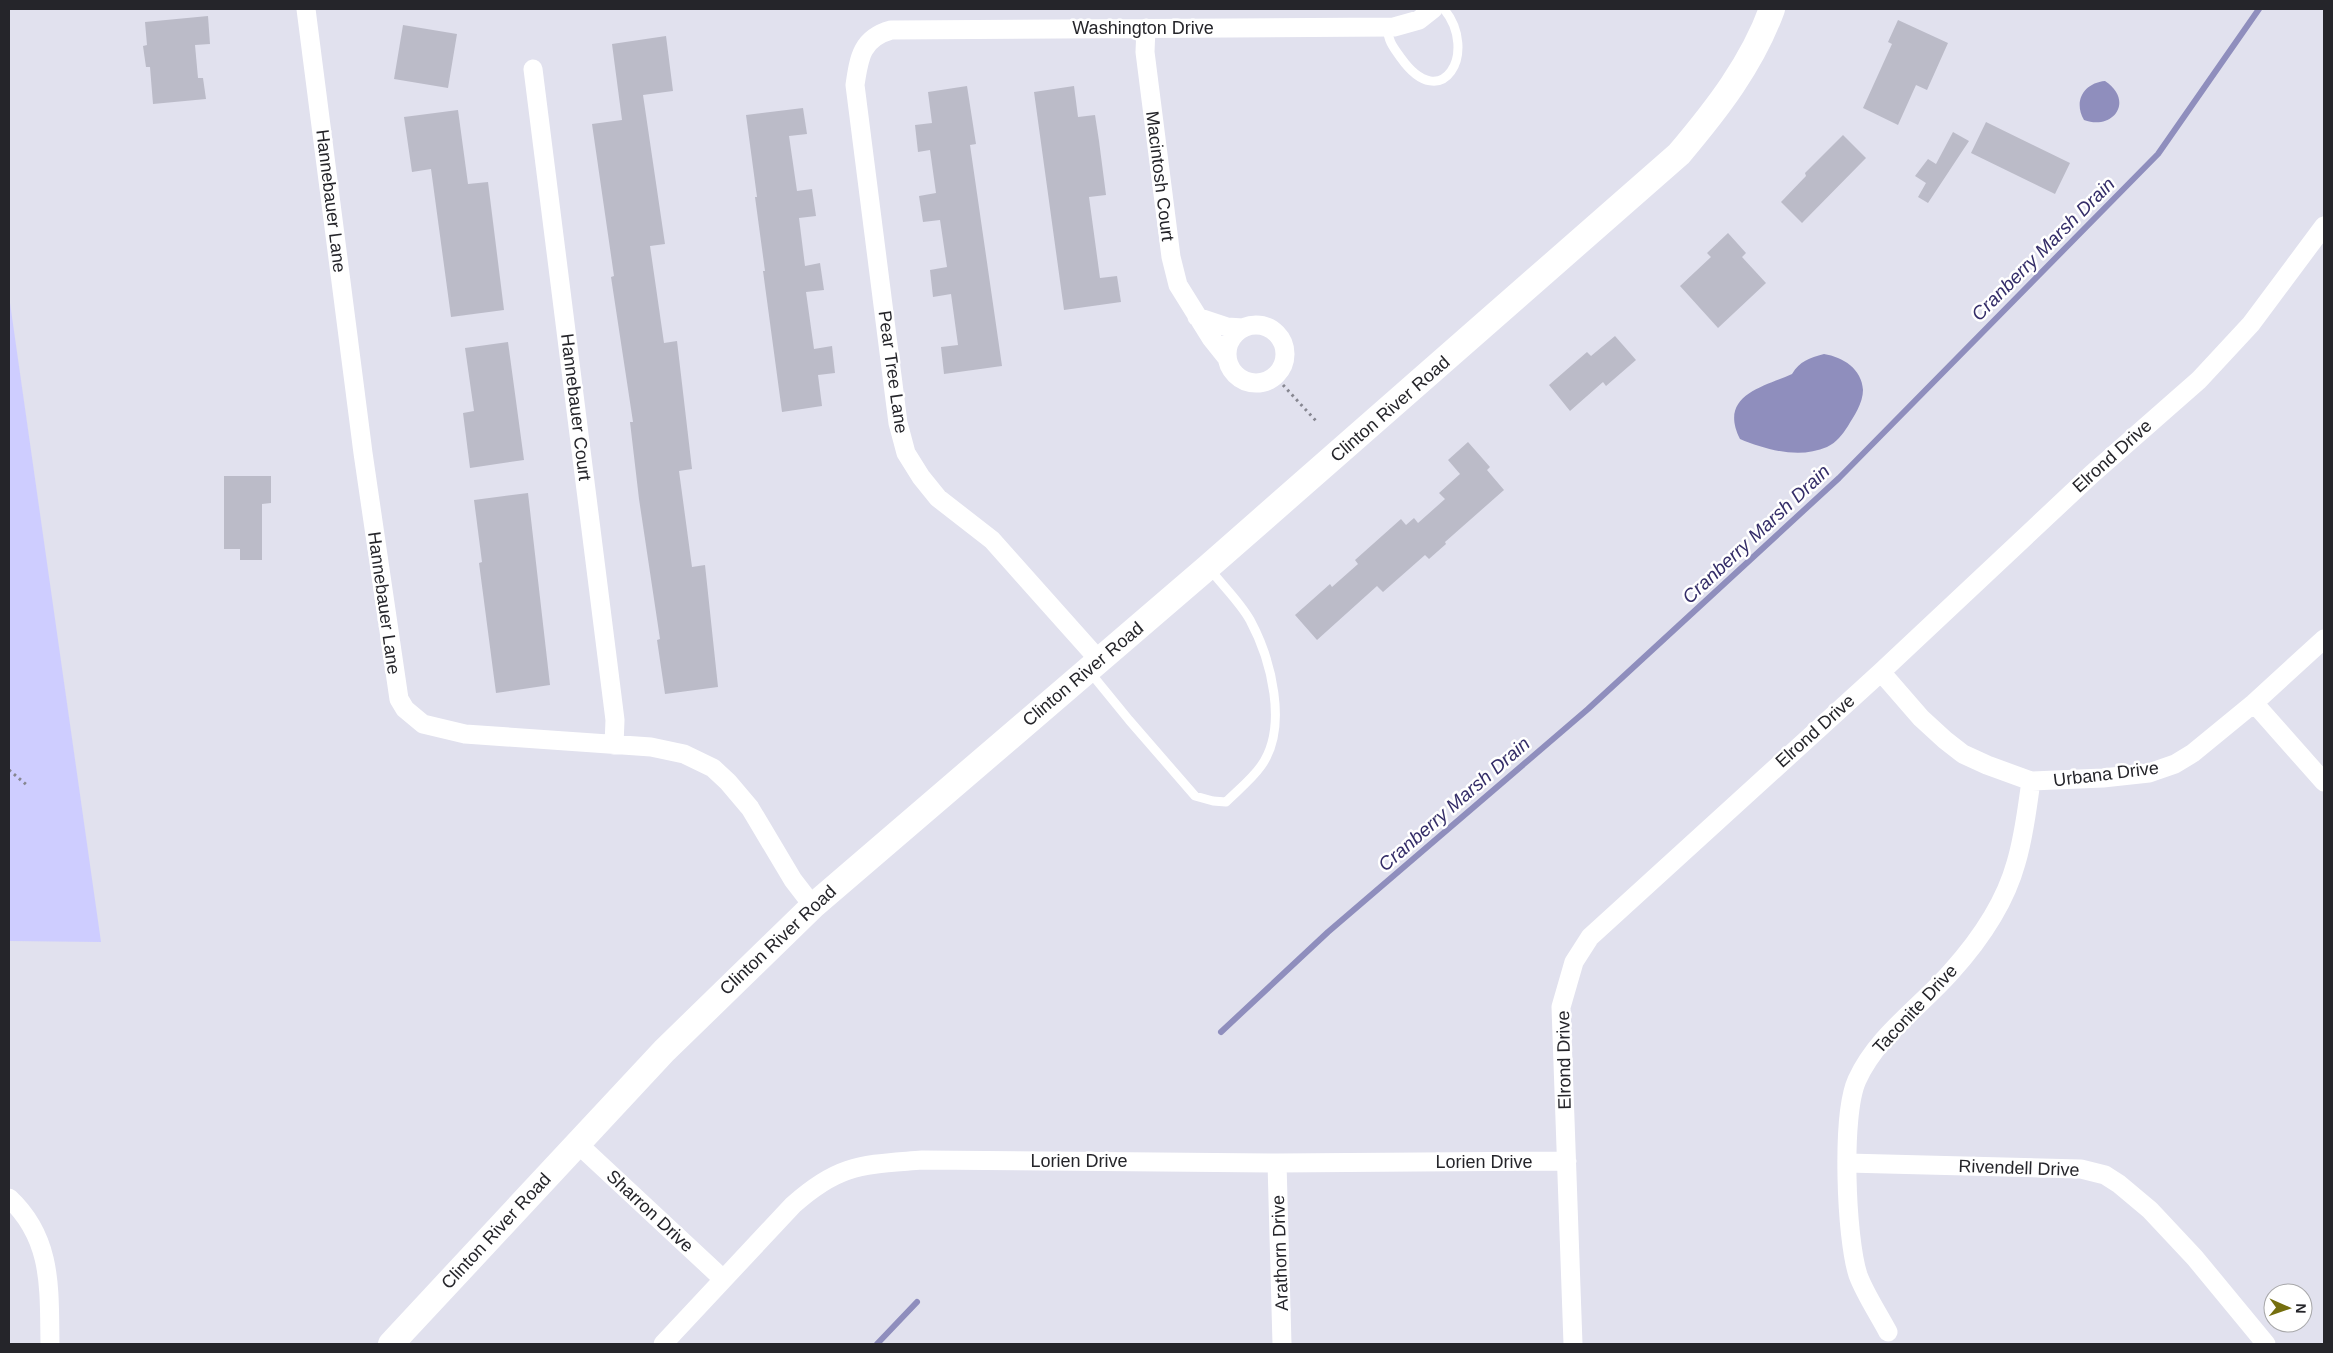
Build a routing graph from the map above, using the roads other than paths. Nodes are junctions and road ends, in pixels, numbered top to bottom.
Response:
1 (306, 9) edge
2 (1444, 9) edge
3 (1772, 9) edge
4 (1426, 15) edge
5 (1146, 28) junction
6 (1387, 28) junction
7 (868, 41) joint
8 (534, 69) dead end
9 (2324, 226) edge
10 (1197, 317) junction
11 (1243, 328) junction
12 (1227, 358) junction
13 (1208, 568) junction
14 (2324, 639) edge
15 (1093, 664) junction
16 (1881, 672) junction
17 (2254, 702) junction
18 (614, 745) junction
19 (2031, 781) junction
20 (2324, 782) edge
21 (813, 906) junction
22 (578, 1144) junction
23 (1567, 1161) junction
24 (1277, 1162) junction
25 (1847, 1163) junction
26 (9, 1198) edge
27 (723, 1279) junction
28 (1888, 1332) dead end
29 (50, 1344) edge
30 (391, 1344) edge
31 (663, 1344) edge
32 (1282, 1344) edge
33 (1573, 1344) edge
34 (2266, 1344) edge

1 - 18 street, Hannebauer Lane
2 - 6 lane
3 - 13 street, Clinton River Road
4 - 6 street, Washington Drive
5 - 6 street, Washington Drive
5 - 7 street, Washington Drive
5 - 10 street, Macintosh Court
7 - 15 street, Pear Tree Lane
8 - 18 street, Hannebauer Court
9 - 16 street, Elrond Drive
10 - 11 street, Macintosh Court
10 - 12 street, Macintosh Court
11 - 12 street
11 - 12 street, Macintosh Court
13 - 15 street, Clinton River Road
13 - 15 lane
14 - 17 street, Urbana Drive
15 - 21 street, Clinton River Road
16 - 19 street, Urbana Drive
16 - 23 street, Elrond Drive
17 - 19 street, Urbana Drive
17 - 20 street
18 - 21 street, Hannebauer Lane
19 - 25 street, Taconite Drive
21 - 22 street, Clinton River Road
22 - 27 street, Sharron Drive
22 - 30 street, Clinton River Road
23 - 24 street, Lorien Drive
23 - 33 street, Elrond Drive
24 - 27 street, Lorien Drive
24 - 32 street, Arathorn Drive
25 - 28 street, Taconite Drive
25 - 34 street, Rivendell Drive
26 - 29 street
27 - 31 street, Lorien Drive

